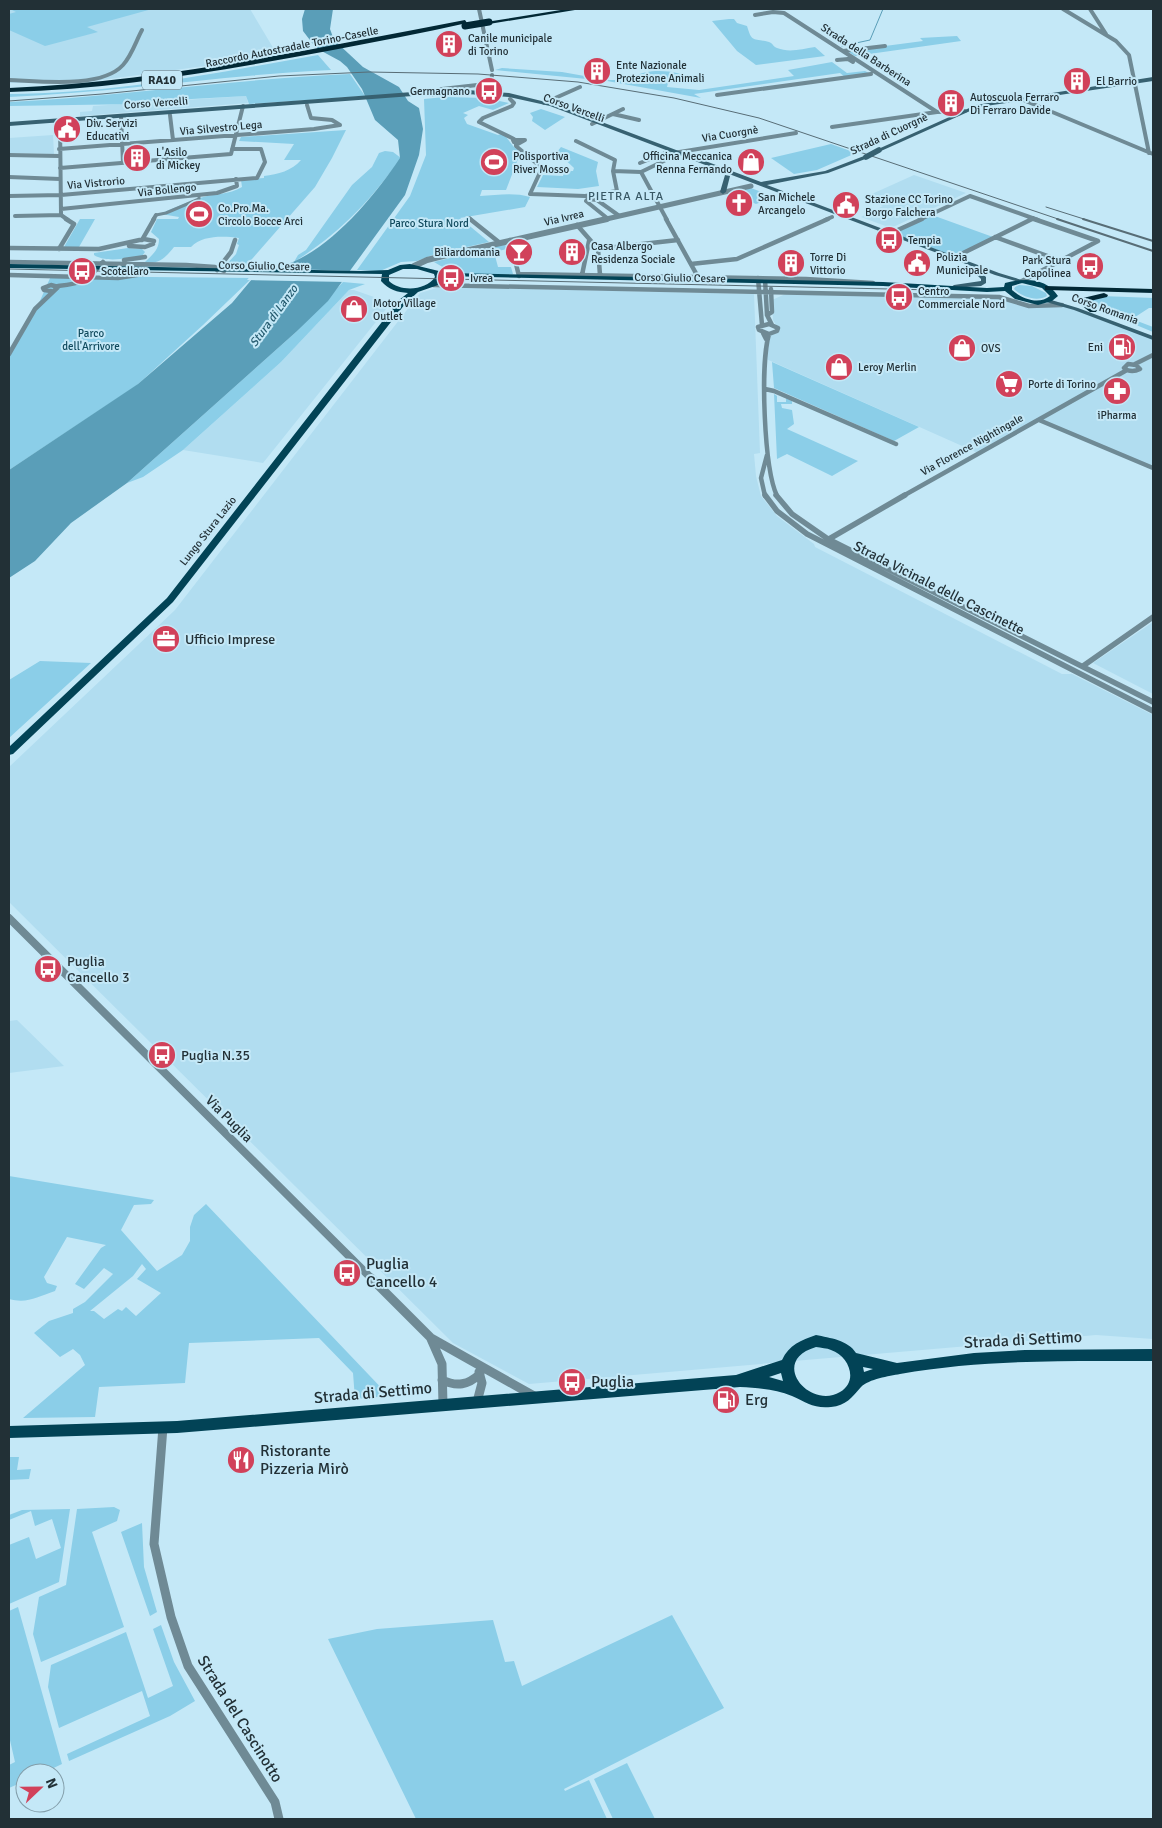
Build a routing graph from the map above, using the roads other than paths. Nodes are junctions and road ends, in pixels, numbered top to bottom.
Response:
1 (479, 9) edge
2 (558, 9) edge
3 (578, 9) edge
4 (1063, 9) edge
5 (1090, 9) edge
6 (755, 15) dead end
7 (488, 20) junction
8 (142, 30) dead end
9 (1106, 34) junction
10 (885, 46) dead end
11 (843, 52) junction
12 (837, 60) dead end
13 (492, 70) dead end
14 (872, 74) junction
15 (492, 75) dead end
16 (1153, 78) edge
17 (9, 80) edge
18 (1135, 81) junction
19 (580, 87) dead end
20 (9, 91) edge
21 (438, 93) junction
22 (717, 95) dead end
23 (510, 98) junction
24 (1023, 98) junction
25 (350, 100) junction
26 (544, 102) junction
27 (307, 104) junction
28 (243, 108) junction
29 (623, 109) dead end
30 (947, 110) junction
31 (965, 111) junction
32 (931, 112) junction
33 (937, 112) junction
34 (612, 114) junction
35 (958, 114) junction
36 (170, 115) junction
37 (120, 117) junction
38 (639, 120) dead end
39 (60, 122) junction
40 (595, 124) junction
41 (9, 125) edge
42 (832, 127) dead end
43 (796, 133) dead end
44 (236, 135) junction
45 (173, 140) junction
46 (576, 141) dead end
47 (122, 144) junction
48 (59, 149) junction
49 (232, 152) junction
50 (666, 153) junction
51 (1151, 153) edge
52 (674, 154) junction
53 (9, 156) edge
54 (59, 156) junction
55 (265, 162) joint
56 (123, 163) junction
57 (640, 163) dead end
58 (60, 168) junction
59 (613, 171) junction
60 (641, 172) junction
61 (730, 175) junction
62 (9, 177) edge
63 (60, 179) junction
64 (236, 179) junction
65 (792, 179) junction
66 (783, 180) junction
67 (760, 184) junction
68 (751, 186) junction
69 (723, 192) junction
70 (786, 194) junction
71 (61, 195) junction
72 (199, 195) junction
73 (9, 196) edge
74 (587, 197) junction
75 (660, 206) junction
76 (61, 209) junction
77 (61, 214) junction
78 (156, 214) joint
79 (11, 216) edge
80 (832, 216) junction
81 (612, 217) junction
82 (469, 218) dead end
83 (1033, 218) junction
84 (577, 225) junction
85 (147, 233) junction
86 (890, 234) junction
87 (995, 237) junction
88 (235, 240) dead end
89 (510, 240) junction
90 (589, 240) junction
91 (678, 240) junction
92 (154, 242) junction
93 (500, 242) junction
94 (140, 243) junction
95 (9, 248) edge
96 (59, 249) junction
97 (598, 249) junction
98 (147, 256) junction
99 (440, 257) junction
100 (952, 259) junction
101 (1060, 261) junction
102 (9, 264) edge
103 (691, 264) junction
104 (142, 265) junction
105 (414, 266) junction
106 (425, 267) junction
107 (220, 270) junction
108 (9, 271) edge
109 (976, 271) junction
110 (96, 272) junction
111 (389, 272) junction
112 (244, 273) junction
113 (437, 273) junction
114 (582, 273) junction
115 (600, 273) junction
116 (9, 275) edge
117 (519, 275) junction
118 (51, 276) junction
119 (359, 276) junction
120 (698, 277) junction
121 (634, 278) junction
122 (384, 281) junction
123 (1022, 281) junction
124 (434, 284) junction
125 (764, 286) junction
126 (947, 287) junction
127 (44, 288) junction
128 (1048, 288) junction
129 (55, 289) junction
130 (404, 290) junction
131 (416, 290) junction
132 (1008, 290) junction
133 (790, 292) junction
134 (1110, 293) junction
135 (1153, 293) edge
136 (926, 294) junction
137 (42, 298) junction
138 (1051, 298) junction
139 (772, 300) junction
140 (402, 302) junction
141 (1037, 304) junction
142 (1062, 304) junction
143 (1093, 310) junction
144 (767, 315) junction
145 (762, 325) junction
146 (772, 325) junction
147 (763, 333) junction
148 (769, 334) junction
149 (1153, 334) edge
150 (1153, 338) edge
151 (766, 339) junction
152 (9, 354) edge
153 (1153, 355) edge
154 (765, 389) junction
155 (1039, 420) junction
156 (896, 444) dead end
157 (768, 449) junction
158 (1153, 468) edge
159 (829, 539) junction
160 (1153, 617) edge
161 (1024, 637) junction
162 (1017, 642) junction
163 (1083, 666) junction
164 (1153, 702) edge
165 (1153, 711) edge
166 (9, 752) edge
167 (9, 918) edge
168 (12, 927) edge
169 (431, 1338) junction
170 (1153, 1355) edge
171 (853, 1358) junction
172 (476, 1364) junction
173 (788, 1364) junction
174 (895, 1368) junction
175 (480, 1374) junction
176 (442, 1380) junction
177 (740, 1381) junction
178 (856, 1383) junction
179 (798, 1391) junction
180 (534, 1397) junction
181 (477, 1402) junction
182 (443, 1405) junction
183 (163, 1427) junction
184 (9, 1432) edge
185 (279, 1819) edge

1 - 13 street
2 - 7 highway, Raccordo Autostradale Torino-Caselle / RA10
3 - 7 highway, Raccordo Autostradale Torino-Caselle / RA10
4 - 9 street
5 - 9 street
6 - 11 street, Strada della Barberina
7 - 20 highway, Raccordo Autostradale Torino-Caselle / RA10, bridge
8 - 17 street
9 - 18 street
10 - 11 street
11 - 33 street, Strada della Barberina
12 - 14 street, Strada della Barberina
14 - 22 street, Strada della Barberina
14 - 32 street, Strada della Barberina
15 - 21 street
16 - 18 main road, Strada di Cuorgnè
18 - 24 main road, Strada di Cuorgnè
18 - 51 street
19 - 26 street, Corso Vercelli
21 - 23 main road, Corso Vercelli
21 - 25 main road, Corso Vercelli
21 - 26 main road, Corso Vercelli
23 - 40 main road, Corso Vercelli
23 - 74 street
24 - 31 main road, Strada di Cuorgnè
24 - 51 street
25 - 27 main road, Corso Vercelli
25 - 28 main road, Corso Vercelli
26 - 40 main road, Corso Vercelli
27 - 28 main road, Corso Vercelli
27 - 44 street, Via Silvestro Lega
28 - 36 main road, Corso Vercelli
28 - 37 main road, Corso Vercelli
28 - 44 street
29 - 34 street
30 - 31 street
30 - 33 street
30 - 35 street
31 - 35 main road, Strada di Cuorgnè
32 - 33 street
32 - 42 street
34 - 38 street
34 - 40 street
35 - 65 main road, Strada di Cuorgnè, bridge
36 - 37 main road, Corso Vercelli
36 - 45 street, Corso Vercelli
37 - 39 main road, Corso Vercelli
37 - 47 street
39 - 41 main road, Corso Vercelli
39 - 48 street
40 - 50 main road, Corso Vercelli
40 - 52 main road, Corso Vercelli
43 - 52 street, Via Cuorgnè
44 - 45 street, Via Silvestro Lega
44 - 49 street
45 - 47 street, Via Silvestro Lega
46 - 59 street
47 - 48 street, Via Silvestro Lega
47 - 56 street
48 - 54 street
49 - 55 street, Via Silvestro Lega
49 - 56 street
50 - 52 main road, Corso Vercelli
50 - 57 street
52 - 60 street, Via Cuorgnè
52 - 61 main road, Corso Vercelli
53 - 54 street
54 - 58 street
55 - 64 street, Via Vistrorio
56 - 58 street
58 - 63 street
59 - 60 street
59 - 74 street
60 - 75 street
61 - 65 main road
61 - 67 main road, Corso Vercelli
61 - 68 main road, Corso Vercelli
61 - 69 main road
62 - 63 street
63 - 71 street
64 - 71 street, Via Vistrorio
64 - 72 street, Via Bollengo
65 - 66 main road, Strada di Cuorgnè
66 - 67 main road, Strada di Cuorgnè
66 - 70 main road
67 - 68 main road, Strada di Cuorgnè
67 - 70 main road, Corso Vercelli
68 - 69 street, Via Ivrea
68 - 80 main road, Corso Vercelli
69 - 75 street, Via Ivrea
70 - 86 main road, Corso Vercelli
71 - 73 street, Via Vistrorio
71 - 76 street
72 - 76 street, Via Bollengo
72 - 78 street
74 - 81 street
74 - 81 street
75 - 81 street, Via Ivrea
75 - 91 street
76 - 77 street
77 - 79 street
77 - 96 street
78 - 85 street
80 - 100 main road, Corso Vercelli
80 - 103 street
81 - 84 street, Via Ivrea
82 - 93 street
83 - 86 street
83 - 87 street
83 - 101 street
84 - 89 street, Via Ivrea
84 - 90 street
85 - 92 street
85 - 94 street
86 - 100 main road, Corso Vercelli
87 - 100 street
87 - 101 street
88 - 107 street, Corso Giulio Cesare
89 - 93 street, Via Ivrea
89 - 117 street
90 - 97 street
90 - 114 street
91 - 97 street
91 - 103 street
92 - 94 street
92 - 98 street
93 - 99 street, Via Ivrea
94 - 96 street
94 - 98 street
95 - 96 street
97 - 115 street
98 - 104 street
98 - 110 street
99 - 105 street, Via Ivrea
99 - 106 street, Via Ivrea
100 - 109 main road, Corso Vercelli
100 - 123 main road, Corso Vercelli
101 - 123 street
102 - 110 main road, Corso Giulio Cesare
103 - 120 street
104 - 107 street, Corso Giulio Cesare
104 - 110 street, Corso Giulio Cesare
105 - 106 main road, Corso Giulio Cesare
105 - 111 main road, Corso Giulio Cesare
106 - 113 main road
107 - 110 main road, Corso Giulio Cesare
107 - 112 main road, Corso Giulio Cesare
108 - 110 main road, Corso Giulio Cesare
109 - 126 main road
109 - 132 main road, Corso Vercelli
110 - 112 main road, Corso Giulio Cesare
110 - 118 street, Corso Giulio Cesare
110 - 129 street
111 - 119 main road, Corso Giulio Cesare
111 - 122 main road
112 - 119 main road, Corso Giulio Cesare
113 - 117 main road, Corso Giulio Cesare
113 - 124 main road
114 - 115 street, Corso Giulio Cesare
114 - 117 street, Corso Giulio Cesare
115 - 121 street, Corso Giulio Cesare
116 - 118 street, Corso Giulio Cesare
117 - 121 main road, Corso Giulio Cesare
118 - 127 street
119 - 122 main road, Corso Giulio Cesare
120 - 121 street, Corso Giulio Cesare
120 - 125 street, Corso Giulio Cesare
121 - 125 main road, Corso Giulio Cesare
122 - 130 main road, Corso Giulio Cesare
123 - 128 main road
123 - 132 main road
124 - 125 main road, Corso Giulio Cesare
124 - 131 main road, Corso Giulio Cesare
125 - 126 main road, Corso Giulio Cesare
125 - 133 street, Corso Giulio Cesare
125 - 136 main road, Corso Giulio Cesare
125 - 139 street
125 - 144 street
125 - 145 street
126 - 132 main road, Corso Giulio Cesare
127 - 129 street
127 - 129 street
127 - 137 street
128 - 134 highway
128 - 138 main road
129 - 137 street
130 - 131 main road
130 - 140 main road, Lungo Stura Lazio
131 - 140 main road, Lungo Stura Lazio
132 - 136 main road, Corso Giulio Cesare
132 - 141 main road
133 - 136 street, Corso Giulio Cesare
133 - 139 street
134 - 135 highway
134 - 138 highway
134 - 143 highway
136 - 141 street, Corso Giulio Cesare
137 - 152 street
138 - 141 main road
138 - 142 main road, Corso Romania
138 - 143 main road, Corso Romania
139 - 144 street
140 - 166 main road, Lungo Stura Lazio
141 - 142 street, Corso Giulio Cesare
142 - 150 main road, Corso Romania
143 - 149 main road, Corso Romania
144 - 146 street
145 - 146 street
145 - 147 street
146 - 148 street
147 - 148 street
147 - 151 street
148 - 151 street
151 - 154 street, Strada Vicinale delle Cascinette
153 - 155 street, Via Florence Nightingale
154 - 156 street
154 - 157 street, Strada Vicinale delle Cascinette
155 - 158 street
155 - 159 street, Via Florence Nightingale
157 - 159 street, Strada Vicinale delle Cascinette
157 - 162 street, Strada Vicinale delle Cascinette
159 - 161 street, Strada Vicinale delle Cascinette
160 - 163 street
161 - 162 street
161 - 163 street, Strada Vicinale delle Cascinette
162 - 165 street, Strada Vicinale delle Cascinette
163 - 164 street, Strada Vicinale delle Cascinette
167 - 168 street, Via Puglia
168 - 169 street, Via Puglia
169 - 172 street, Via Puglia
169 - 176 street, Via Puglia
170 - 174 main road, Strada di Settimo
171 - 173 main road
171 - 174 main road, Strada di Settimo
171 - 178 main road
172 - 175 street
172 - 180 street, Via Puglia
173 - 177 main road, Strada di Settimo
173 - 179 main road
174 - 178 main road, Strada di Settimo
175 - 176 street
175 - 181 street
176 - 182 street, Via Puglia
177 - 179 main road, Strada di Settimo
177 - 180 main road, Strada di Settimo
178 - 179 main road
180 - 181 main road, Strada di Settimo
181 - 182 main road, Strada di Settimo
182 - 183 main road, Strada di Settimo
183 - 184 main road, Strada di Settimo
183 - 185 street, Strada del Cascinotto

